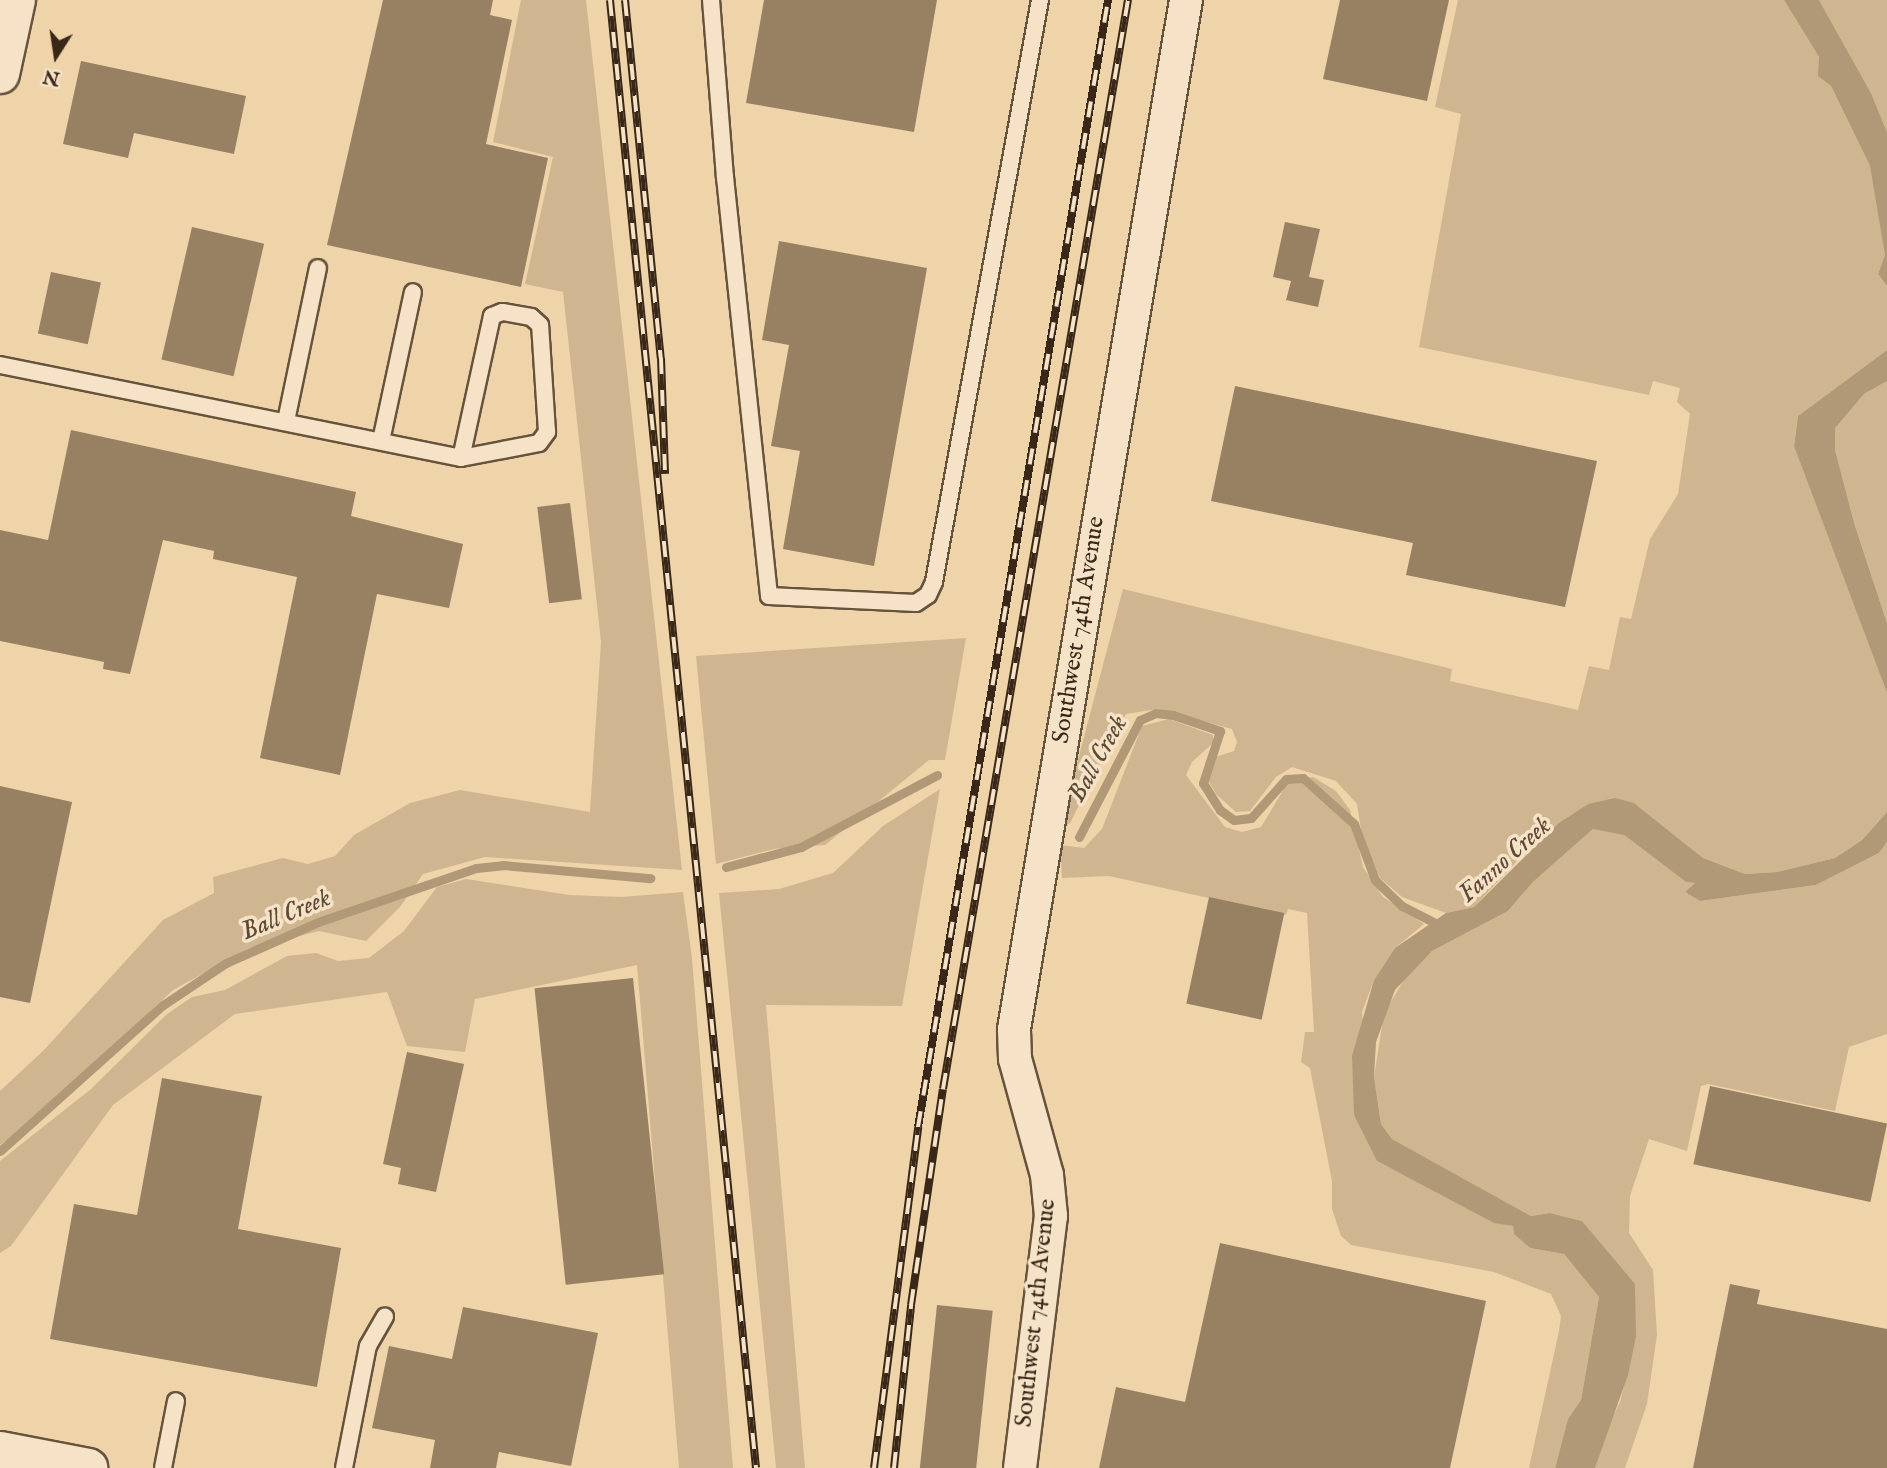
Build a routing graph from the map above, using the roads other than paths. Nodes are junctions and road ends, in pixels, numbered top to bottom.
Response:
1 (16, 0) edge
2 (711, 0) edge
3 (1040, 0) edge
4 (1186, 0) edge
5 (0, 74) edge
6 (318, 268) dead end
7 (413, 292) dead end
8 (0, 365) edge
9 (286, 421) junction
10 (381, 441) junction
11 (461, 458) junction
12 (385, 1316) dead end
13 (176, 1401) dead end
14 (0, 1451) edge
15 (88, 1468) edge
16 (163, 1468) edge
17 (344, 1468) edge
18 (1020, 1468) edge

1 - 5 main road
2 - 3 lane
4 - 18 street, Southwest 74th Avenue
6 - 9 lane
7 - 10 lane
8 - 9 lane
9 - 10 lane
10 - 11 lane
11 - 11 lane
12 - 17 lane
13 - 16 lane
14 - 15 main road

